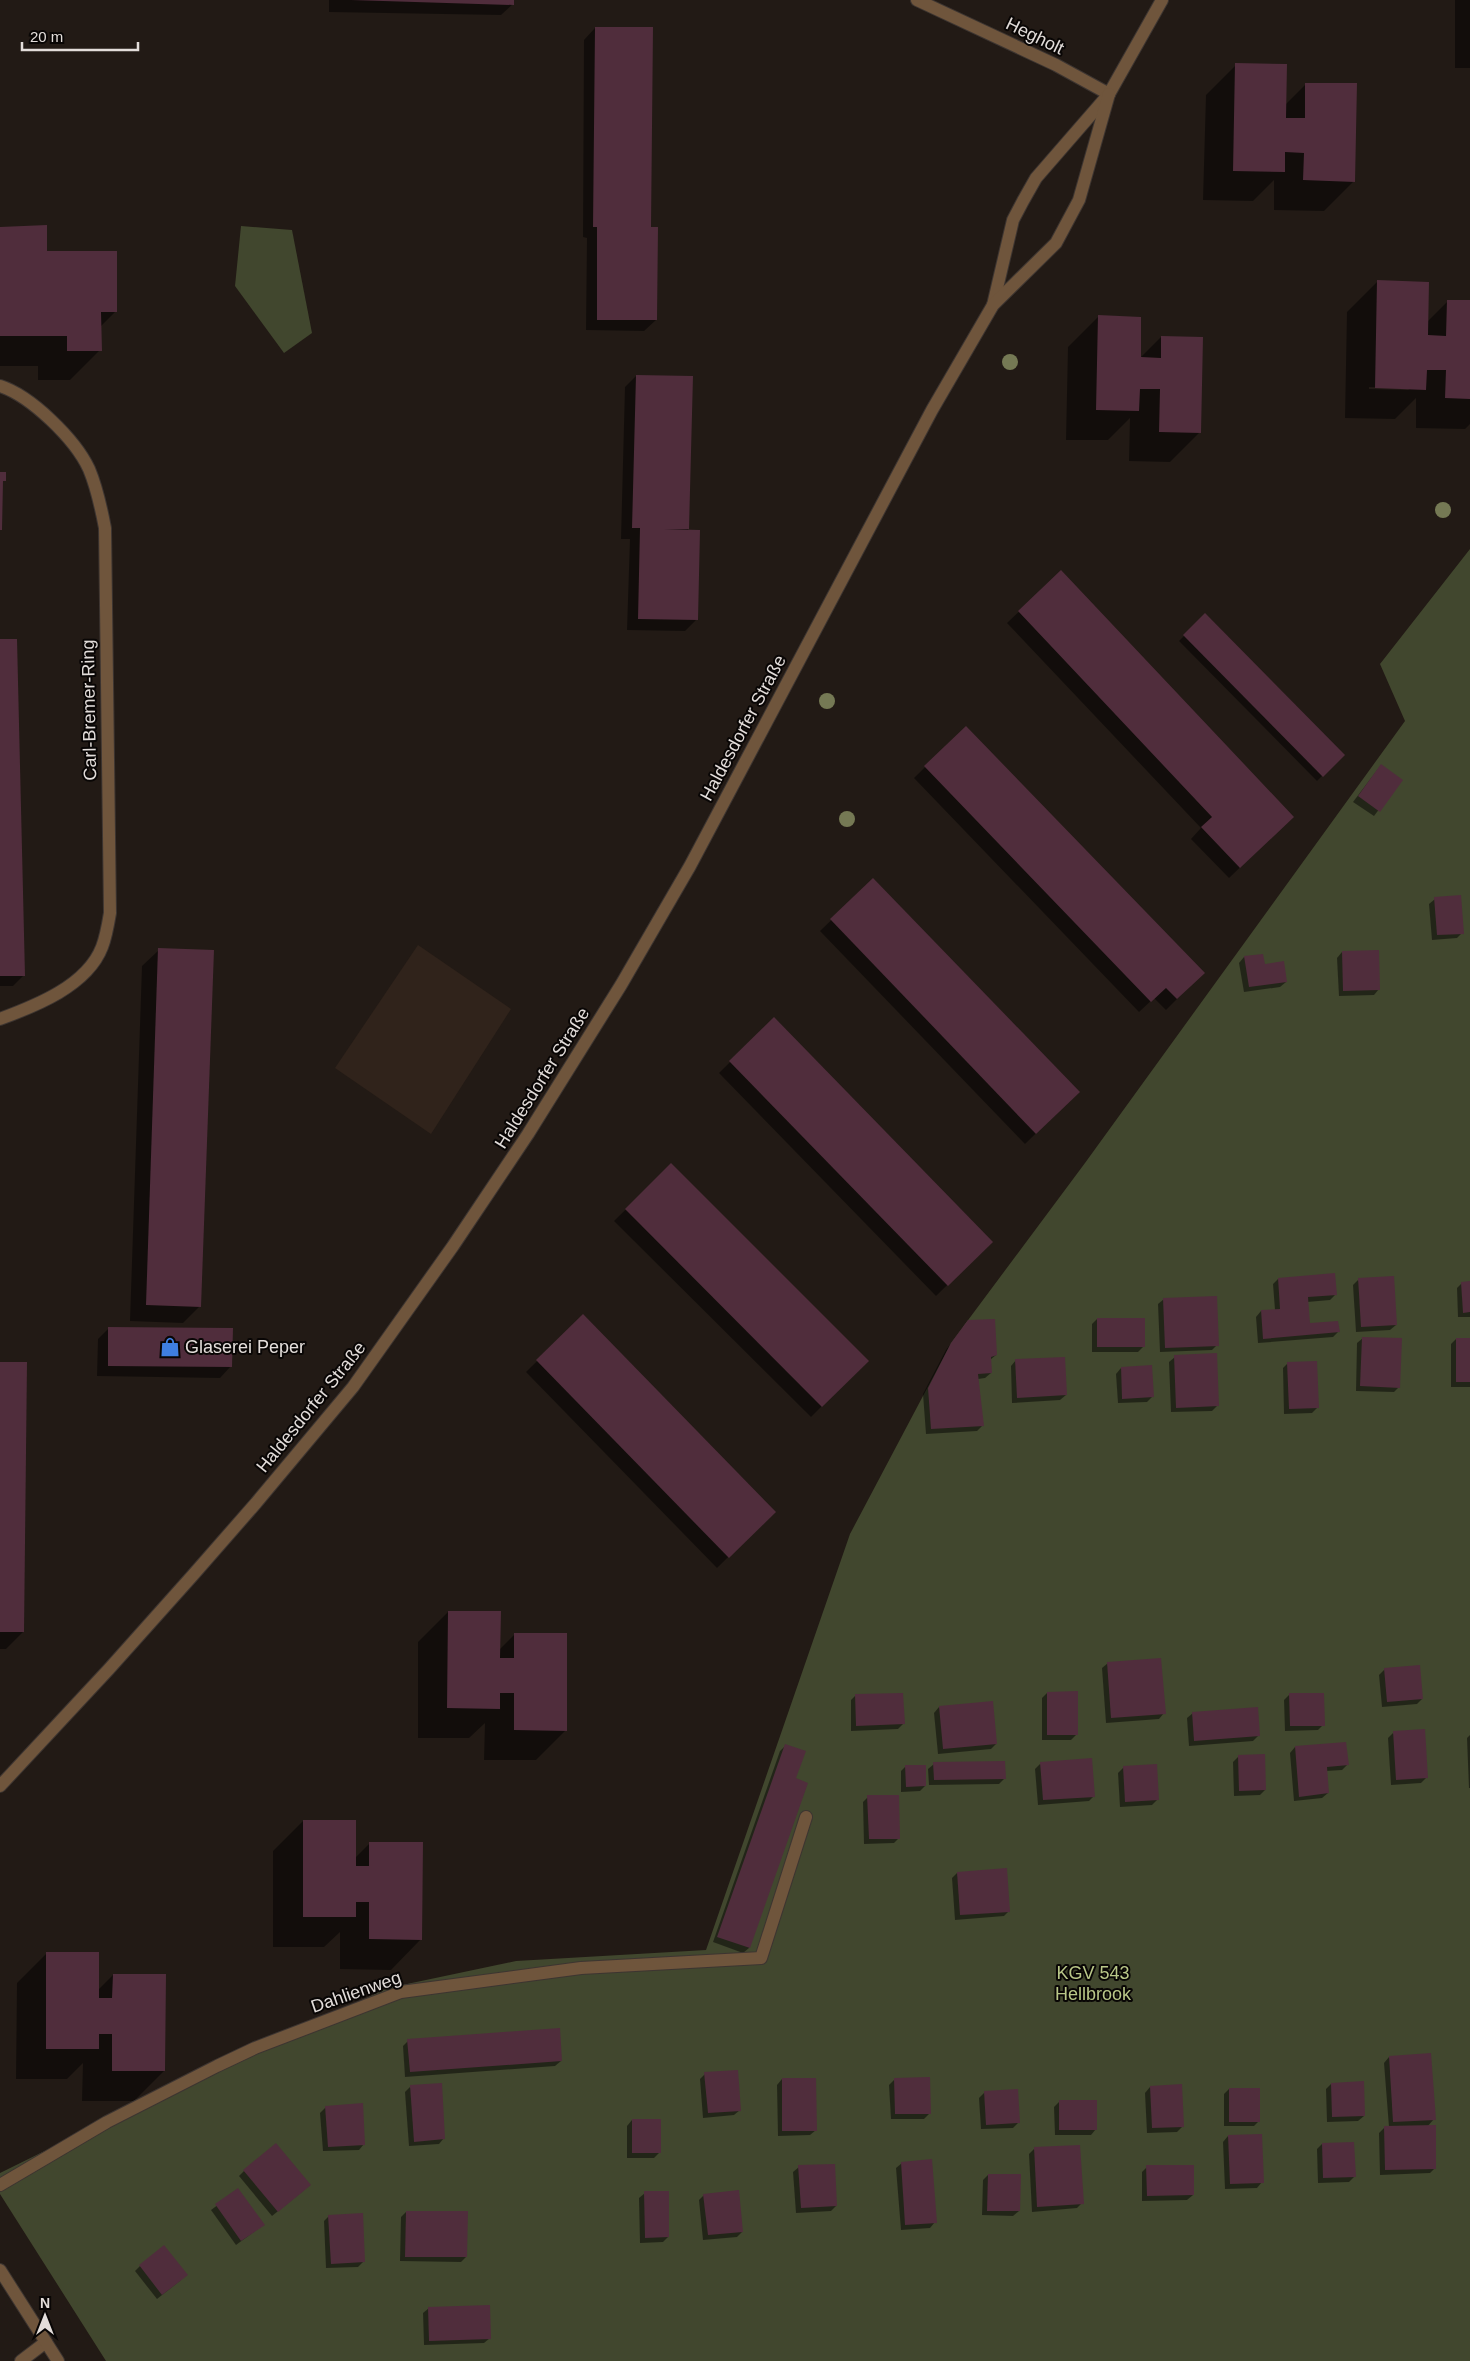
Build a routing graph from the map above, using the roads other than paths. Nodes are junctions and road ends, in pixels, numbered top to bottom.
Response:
1 (918, 0) edge
2 (1162, 0) edge
3 (1109, 94) junction
4 (993, 305) junction
5 (0, 386) edge
6 (0, 1019) edge
7 (0, 1786) edge
8 (806, 1817) dead end
9 (0, 2185) edge
10 (0, 2270) edge
11 (46, 2342) junction
12 (21, 2361) edge
13 (58, 2361) edge

1 - 3 street, Hegholt
2 - 3 street, Haldesdorfer Straße
3 - 4 street, Haldesdorfer Straße
3 - 4 street, Haldesdorfer Straße
4 - 7 street, Haldesdorfer Straße
5 - 6 street, Carl-Bremer-Ring
8 - 9 street, Dahlienweg
10 - 11 street
11 - 12 street
11 - 13 street

